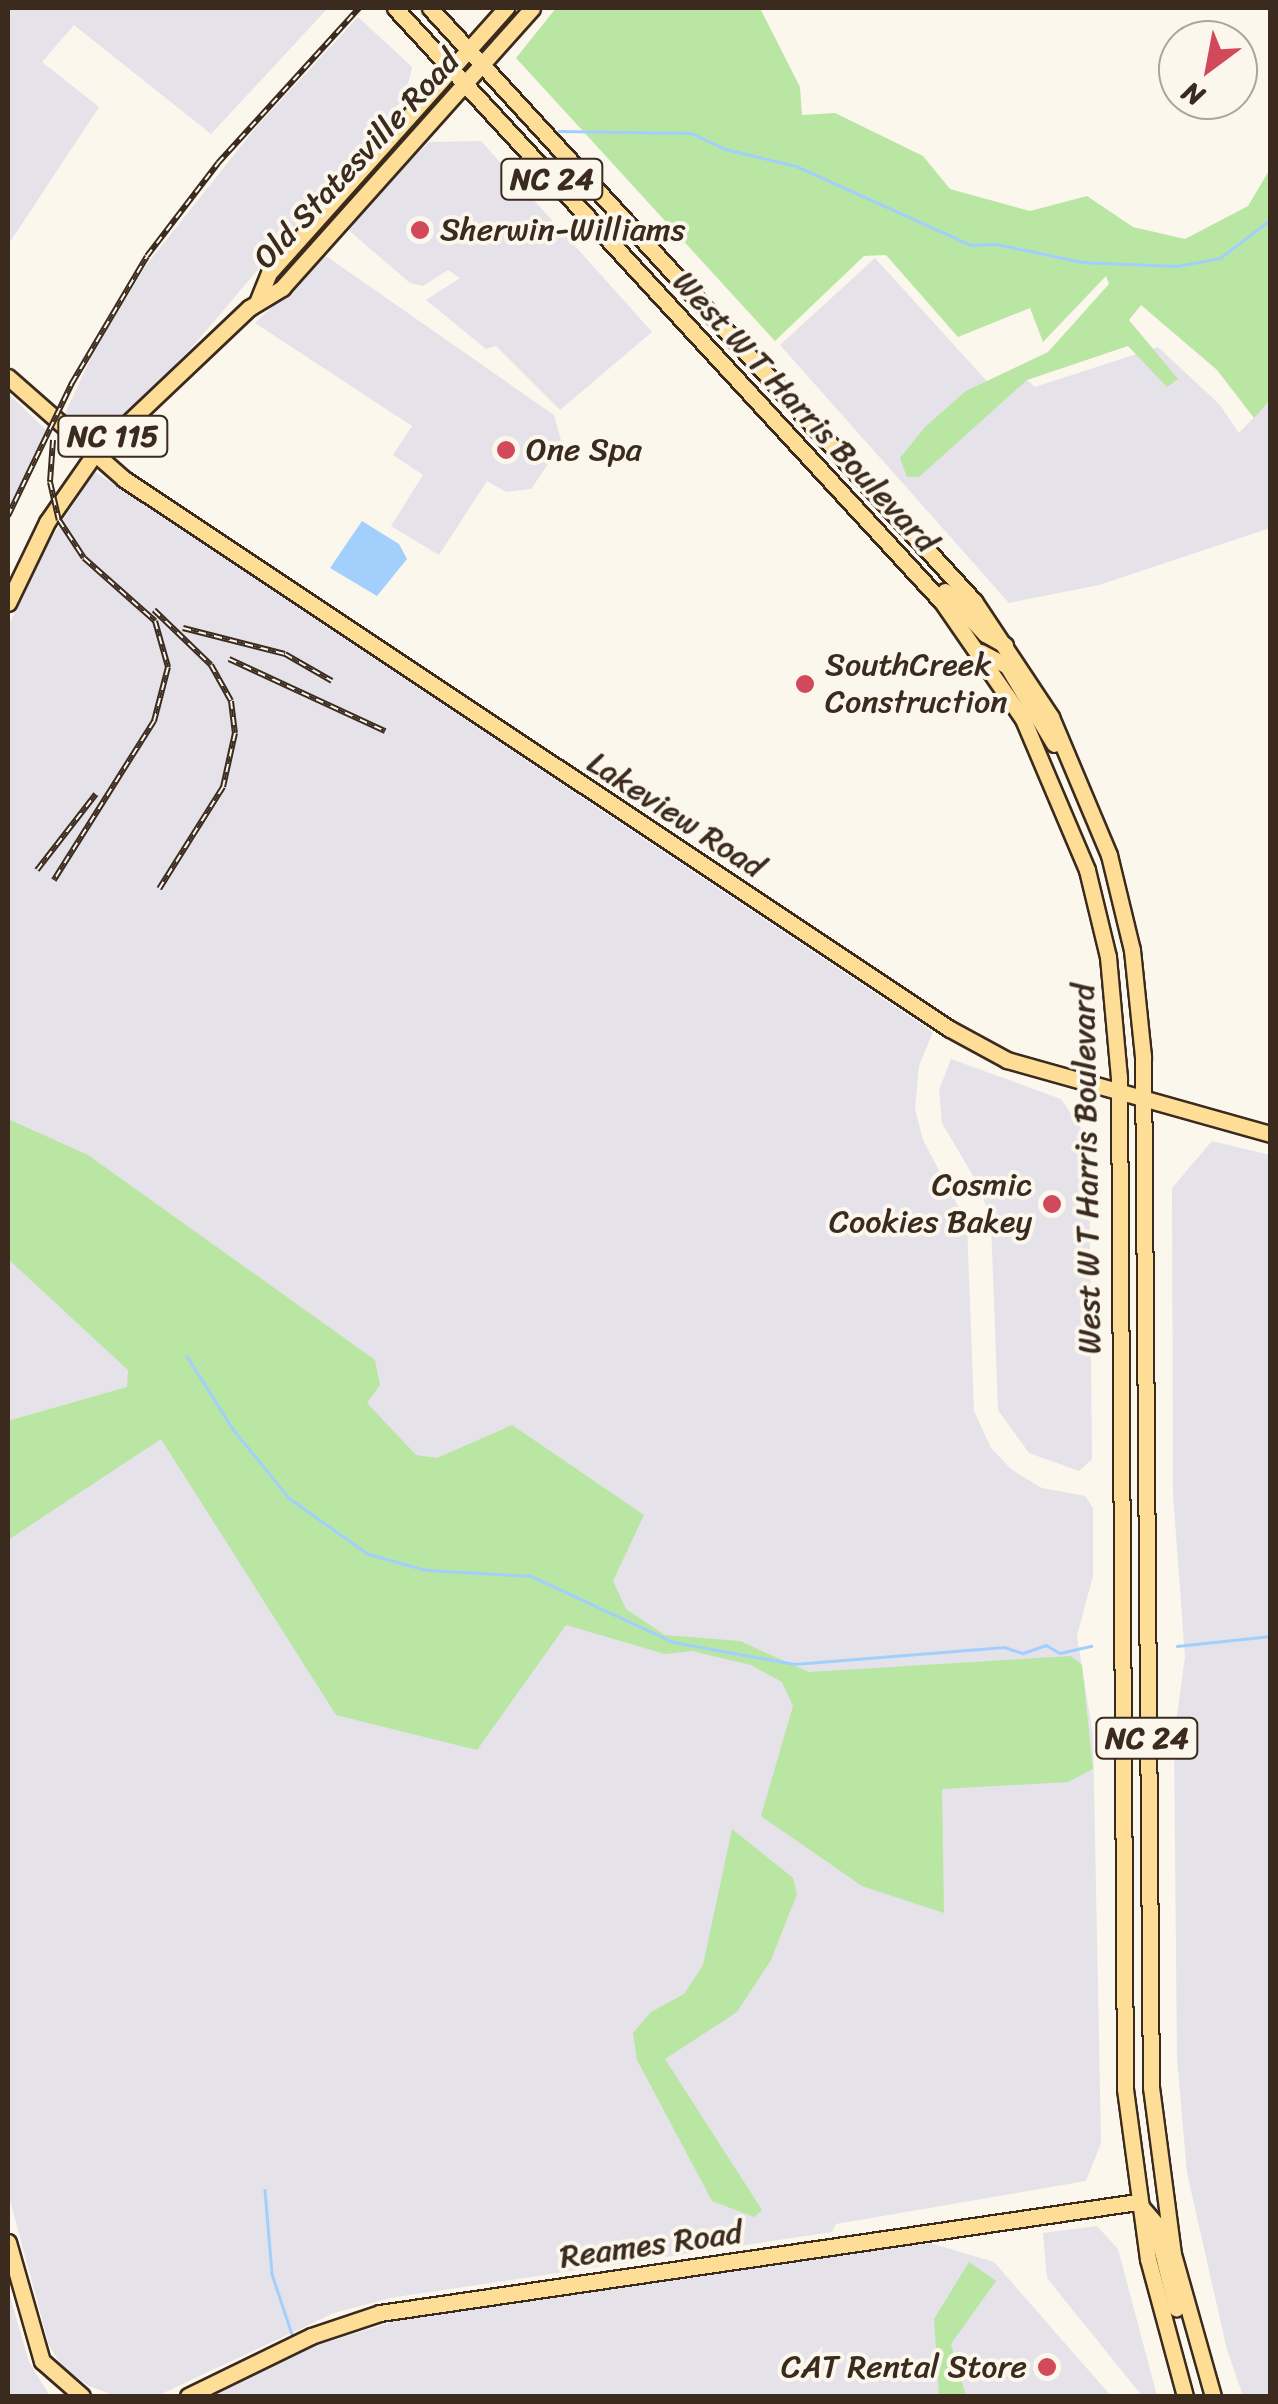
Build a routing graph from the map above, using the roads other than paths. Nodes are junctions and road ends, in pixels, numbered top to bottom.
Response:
1 (395, 8) edge
2 (430, 8) edge
3 (506, 8) edge
4 (532, 8) edge
5 (470, 51) junction
6 (482, 64) junction
7 (452, 70) junction
8 (465, 84) junction
9 (376, 155) junction
10 (264, 297) junction
11 (8, 376) edge
12 (93, 456) junction
13 (868, 521) junction
14 (8, 604) edge
15 (1007, 645) junction
16 (981, 652) junction
17 (1089, 797) junction
18 (1119, 1094) junction
19 (1145, 1102) junction
20 (1270, 1134) edge
21 (1137, 2202) junction
22 (8, 2242) edge
23 (1211, 2390) edge
24 (82, 2396) edge
25 (188, 2396) edge
26 (1185, 2396) edge

1 - 7 main road, West W T Harris Boulevard / NC 24
2 - 5 main road, West W T Harris Boulevard / NC 24
3 - 5 main road, Old Statesville Road / NC 115
4 - 6 main road, Old Statesville Road / NC 115
5 - 6 main road, West W T Harris Boulevard / NC 24
5 - 7 main road, Old Statesville Road / NC 115
6 - 8 main road, Old Statesville Road / NC 115
6 - 15 main road, West W T Harris Boulevard / NC 24
7 - 8 main road, West W T Harris Boulevard / NC 24
7 - 9 main road, Old Statesville Road / NC 115
8 - 10 main road, Old Statesville Road / NC 115
8 - 13 main road, West W T Harris Boulevard / NC 24
9 - 10 main road
9 - 10 main road, Old Statesville Road / NC 115
10 - 12 main road, Old Statesville Road / NC 115
11 - 12 main road, Lakeview Road
12 - 14 main road, Old Statesville Road / NC 115
12 - 18 main road, Lakeview Road
13 - 15 main road
13 - 16 main road, West W T Harris Boulevard / NC 24
15 - 17 main road, West W T Harris Boulevard / NC 24
16 - 17 main road
16 - 18 main road, West W T Harris Boulevard / NC 24
17 - 19 main road, West W T Harris Boulevard / NC 24
18 - 19 main road, Lakeview Road
18 - 21 main road, West W T Harris Boulevard / NC 24
19 - 20 main road, Lakeview Road
19 - 23 main road, West W T Harris Boulevard / NC 24
21 - 23 main road
21 - 25 main road, Reames Road
21 - 26 main road, West W T Harris Boulevard / NC 24
22 - 24 main road

